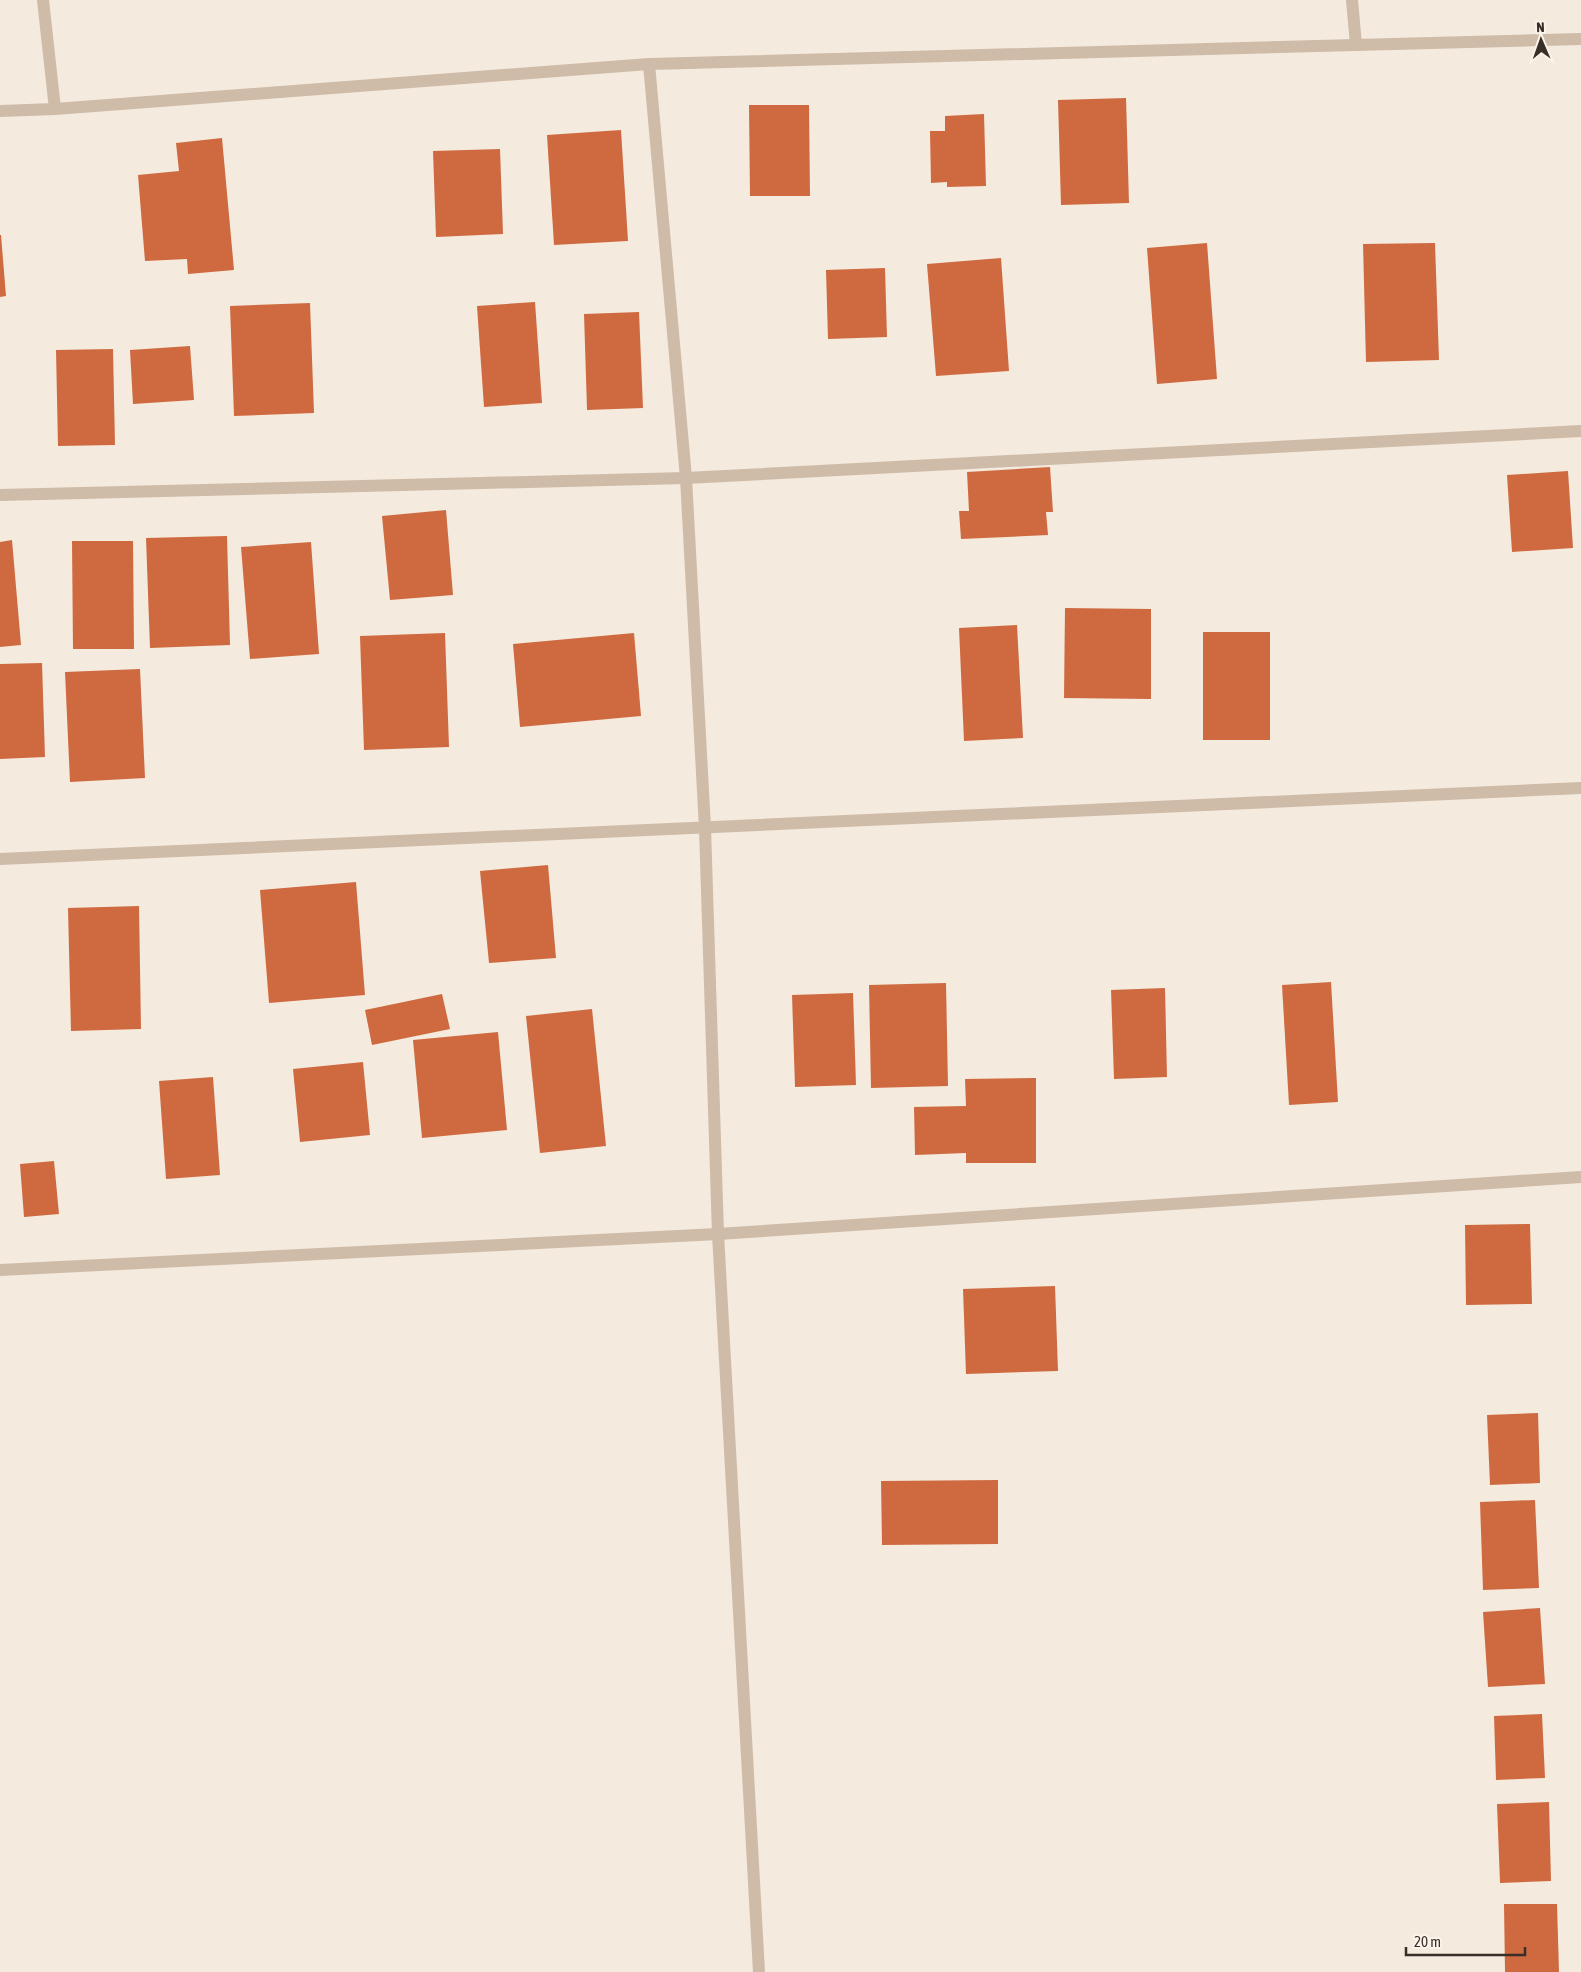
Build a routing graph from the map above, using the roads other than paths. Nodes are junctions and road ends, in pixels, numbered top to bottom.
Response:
1 (43, 0) edge
2 (1352, 0) edge
3 (1581, 39) edge
4 (1356, 45) junction
5 (649, 64) junction
6 (55, 109) junction
7 (0, 111) edge
8 (1581, 431) edge
9 (686, 478) junction
10 (0, 495) edge
11 (1581, 788) edge
12 (705, 828) junction
13 (0, 859) edge
14 (1581, 1177) edge
15 (718, 1234) junction
16 (0, 1270) edge
17 (759, 1972) edge

1 - 6 street
2 - 4 street
3 - 4 street
4 - 5 street
5 - 6 street
5 - 9 street
6 - 7 street
8 - 9 street
9 - 10 street
9 - 12 street
11 - 12 street
12 - 13 street
12 - 15 street
14 - 15 street
15 - 16 street
15 - 17 street

